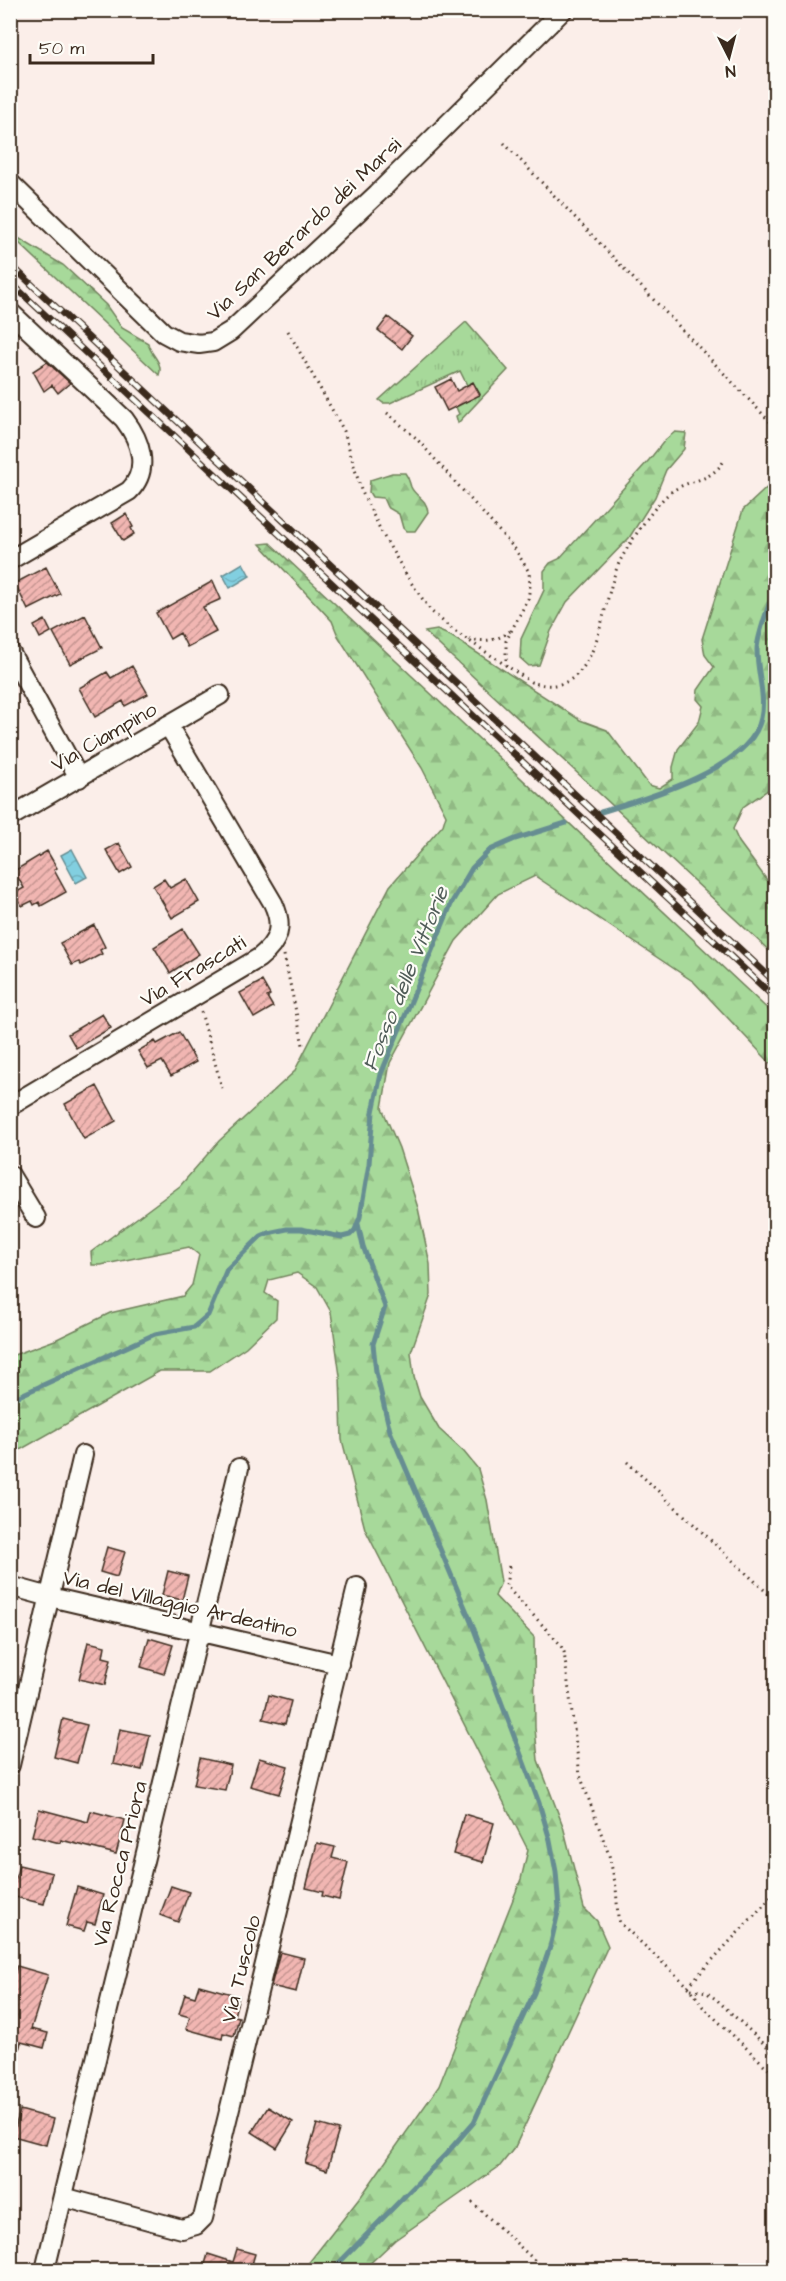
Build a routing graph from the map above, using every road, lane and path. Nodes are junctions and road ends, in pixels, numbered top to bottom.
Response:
1 (563, 10) edge
2 (504, 143) dead end
3 (10, 183) edge
4 (10, 312) edge
5 (288, 331) dead end
6 (387, 413) dead end
7 (776, 428) edge
8 (724, 461) dead end
9 (10, 560) edge
10 (511, 629) junction
11 (467, 639) junction
12 (10, 652) edge
13 (507, 667) junction
14 (220, 694) dead end
15 (168, 725) junction
16 (79, 778) junction
17 (10, 817) edge
18 (279, 933) junction
19 (196, 995) junction
20 (303, 1045) dead end
21 (222, 1088) dead end
22 (10, 1106) edge
23 (10, 1175) edge
24 (36, 1218) dead end
25 (83, 1455) dead end
26 (627, 1462) dead end
27 (239, 1468) dead end
28 (508, 1566) dead end
29 (10, 1586) edge
30 (357, 1587) dead end
31 (50, 1597) junction
32 (776, 1601) edge
33 (199, 1632) junction
34 (339, 1664) junction
35 (10, 1765) edge
36 (776, 1892) edge
37 (689, 1988) junction
38 (776, 2055) edge
39 (776, 2076) edge
40 (63, 2197) junction
41 (472, 2202) dead end
42 (776, 2261) edge
43 (45, 2271) edge
44 (545, 2271) edge
45 (766, 2271) edge

1 - 3 street, Via San Berardo dei Marsi
2 - 7 path
4 - 9 street
5 - 11 path
6 - 10 path
8 - 13 path
10 - 11 path
10 - 13 path
11 - 13 path
12 - 16 street
14 - 15 street, Via Ciampino
15 - 16 street, Via Ciampino
15 - 18 street
16 - 17 street, Via Ciampino
18 - 19 street, Via Frascati
18 - 20 path
19 - 21 path
19 - 22 street, Via Frascati
23 - 24 street
25 - 31 street
26 - 32 path
27 - 33 street, Via Rocca Priora
28 - 37 path
29 - 31 street, Via del Villaggio Ardeatino
30 - 34 street, Via Tuscolo
31 - 33 street, Via del Villaggio Ardeatino
31 - 35 street
33 - 34 street, Via del Villaggio Ardeatino
33 - 40 street, Via Rocca Priora
34 - 40 street, Via Tuscolo
36 - 37 path
37 - 38 path
37 - 39 path
40 - 43 street, Via Rocca Priora
41 - 44 path
42 - 45 path

